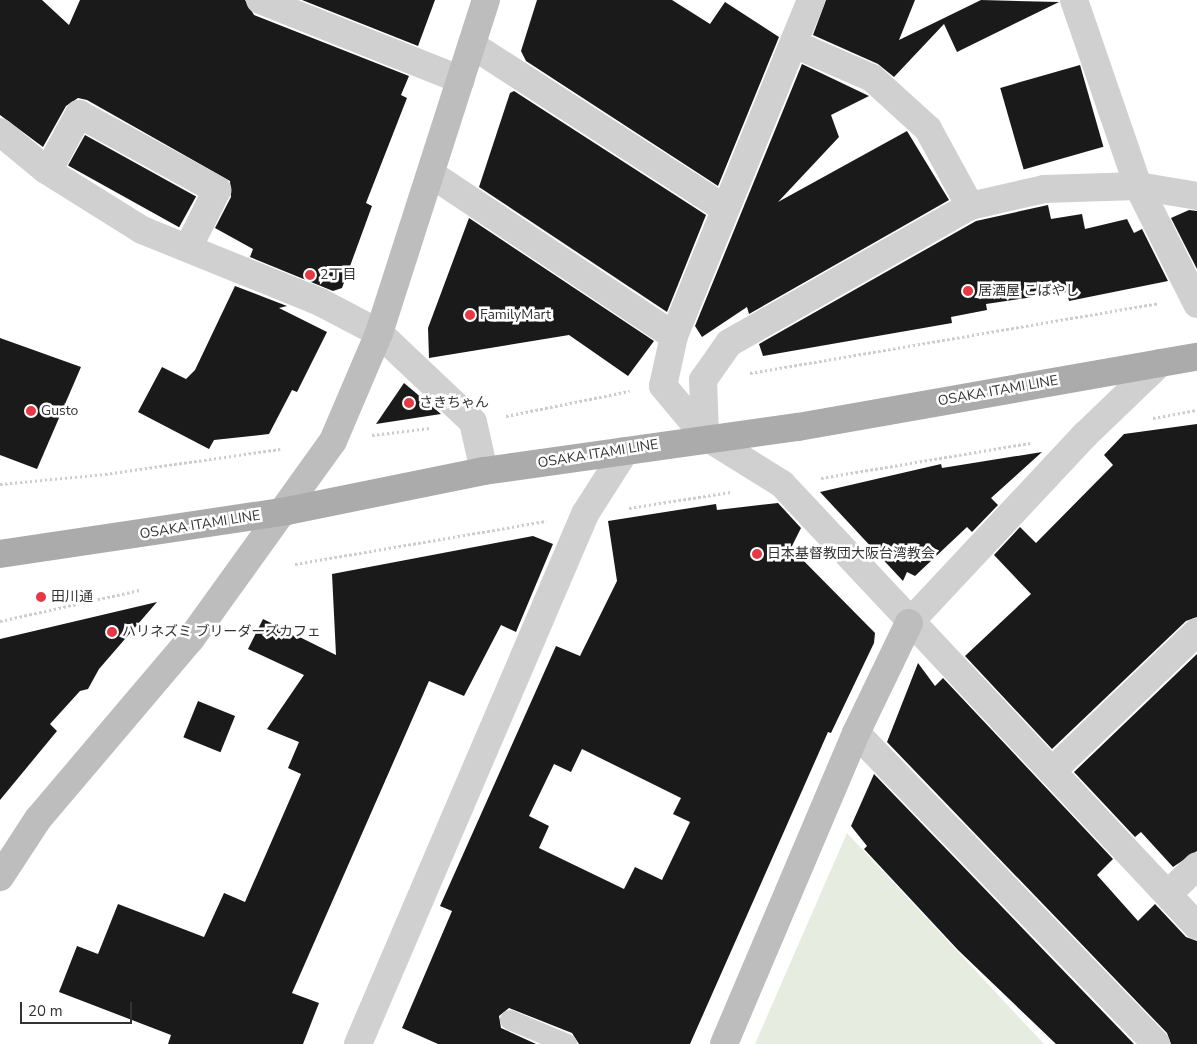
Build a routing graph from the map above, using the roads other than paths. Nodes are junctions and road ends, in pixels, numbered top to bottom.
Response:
1 (260, 0) edge
2 (486, 0) edge
3 (811, 0) edge
4 (1074, 0) edge
5 (794, 44) junction
6 (472, 45) junction
7 (461, 80) junction
8 (0, 132) edge
9 (48, 171) junction
10 (431, 174) junction
11 (1138, 186) junction
12 (1197, 196) edge
13 (970, 206) junction
14 (724, 208) junction
15 (188, 248) junction
16 (1197, 304) edge
17 (379, 333) junction
18 (674, 336) junction
19 (1197, 357) edge
20 (1160, 363) junction
21 (705, 436) junction
22 (625, 451) junction
23 (484, 471) junction
24 (287, 511) junction
25 (3, 554) edge
26 (909, 622) junction
27 (1197, 632) edge
28 (856, 733) junction
29 (1052, 771) junction
30 (1197, 866) edge
31 (0, 877) edge
32 (1168, 894) junction
33 (1197, 926) edge
34 (510, 1020) dead end
35 (358, 1044) edge
36 (568, 1044) edge
37 (724, 1044) edge
38 (1156, 1044) edge

1 - 7 street
2 - 6 street
3 - 5 street
4 - 11 street
5 - 13 street
5 - 14 street
6 - 7 street
6 - 14 street
7 - 10 street
8 - 9 street
9 - 15 street
9 - 15 street
10 - 17 street
10 - 18 street
11 - 12 street
11 - 13 street
11 - 16 street
13 - 21 street
14 - 18 street
15 - 17 street
17 - 23 street
17 - 24 street
18 - 21 street
19 - 20 main road, OSAKA ITAMI LINE
20 - 21 main road, OSAKA ITAMI LINE
20 - 26 street
21 - 22 main road, OSAKA ITAMI LINE
21 - 26 street
22 - 23 main road, OSAKA ITAMI LINE
22 - 35 street
23 - 24 main road, OSAKA ITAMI LINE
24 - 25 main road, OSAKA ITAMI LINE
24 - 31 street
26 - 28 street
26 - 29 street
27 - 29 street
28 - 37 street
28 - 38 street
29 - 32 street
30 - 32 street
32 - 33 street
34 - 36 lane

